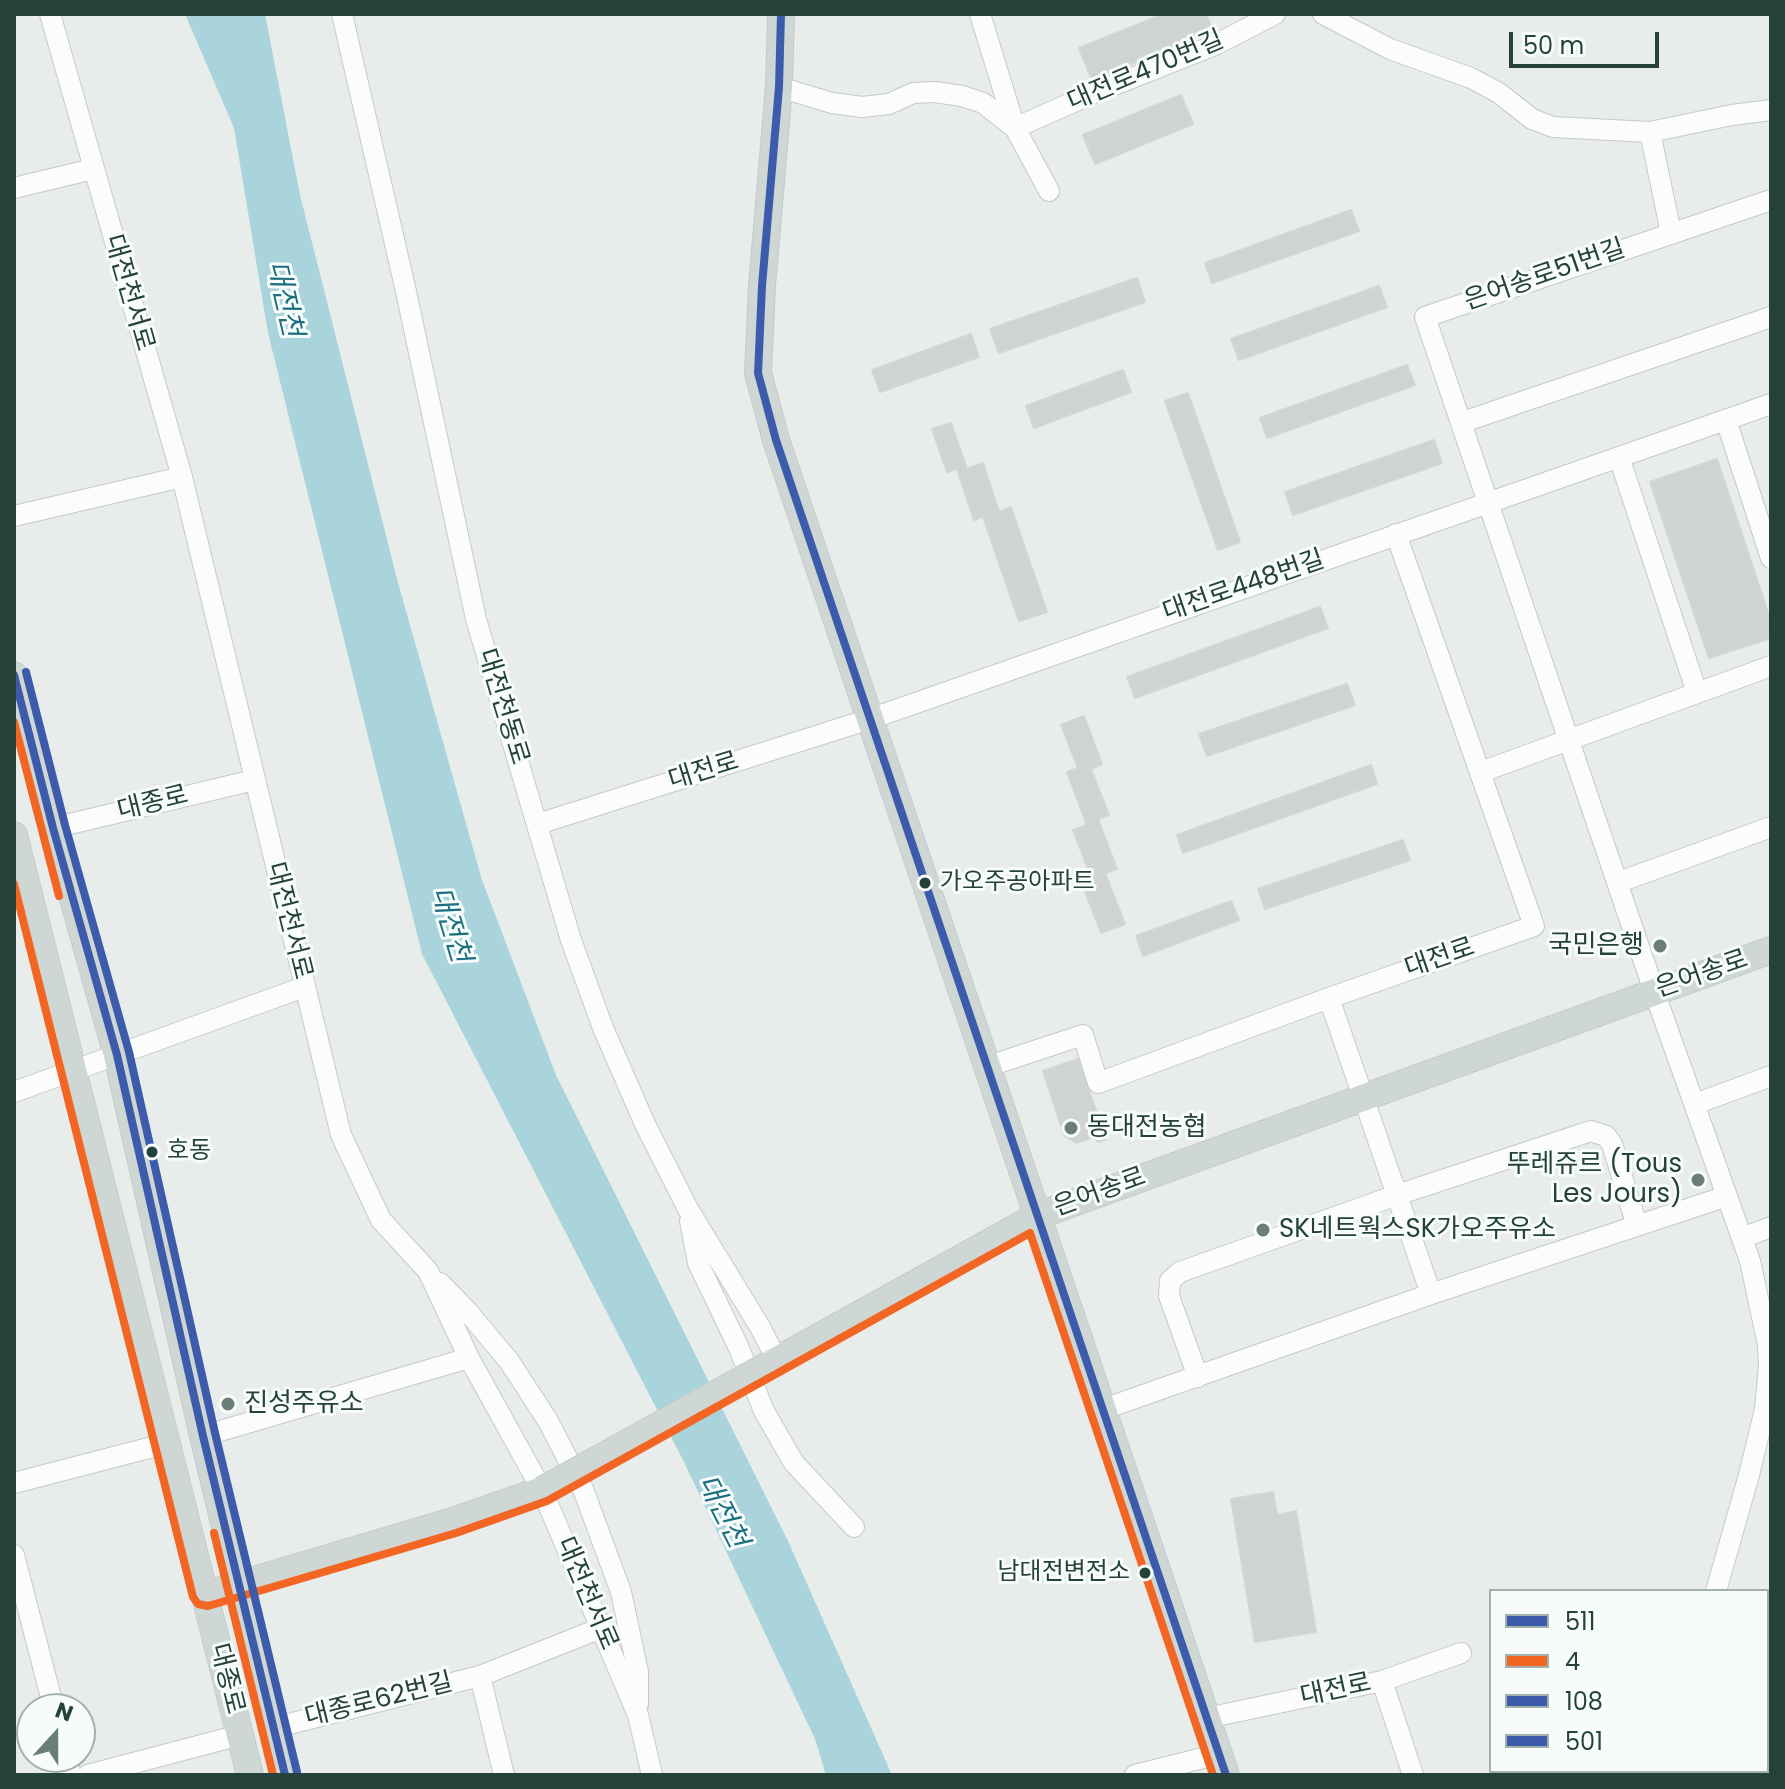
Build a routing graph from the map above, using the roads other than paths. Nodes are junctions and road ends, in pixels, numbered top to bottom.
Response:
1 (50, 14) edge
2 (342, 14) edge
3 (781, 14) edge
4 (980, 14) edge
5 (1275, 14) edge
6 (1323, 14) edge
7 (779, 87) junction
8 (1771, 110) edge
9 (1015, 128) junction
10 (1650, 132) junction
11 (93, 169) junction
12 (14, 188) edge
13 (1049, 191) dead end
14 (1771, 200) edge
15 (1671, 233) junction
16 (1771, 317) edge
17 (1771, 404) edge
18 (1726, 420) junction
19 (1463, 422) junction
20 (1619, 457) junction
21 (182, 477) junction
22 (1489, 502) junction
23 (14, 516) edge
24 (1396, 534) junction
25 (1771, 558) edge
26 (1771, 666) edge
27 (14, 675) edge
28 (1697, 693) junction
29 (870, 719) junction
30 (1570, 739) junction
31 (1481, 772) junction
32 (254, 780) junction
33 (538, 824) junction
34 (1771, 827) edge
35 (53, 828) junction
36 (14, 835) edge
37 (1619, 882) junction
38 (1771, 950) edge
39 (304, 987) junction
40 (1654, 991) junction
41 (1329, 998) junction
42 (117, 1055) junction
43 (986, 1067) junction
44 (75, 1071) junction
45 (1771, 1076) edge
46 (14, 1092) edge
47 (1362, 1096) junction
48 (1695, 1104) junction
49 (1397, 1195) junction
50 (1727, 1196) junction
51 (688, 1209) junction
52 (1037, 1216) junction
53 (1637, 1226) junction
54 (1771, 1227) edge
55 (1742, 1238) junction
56 (428, 1271) junction
57 (1431, 1294) junction
58 (469, 1358) junction
59 (772, 1363) junction
60 (1198, 1377) junction
61 (1101, 1410) junction
62 (203, 1436) junction
63 (168, 1443) junction
64 (14, 1483) edge
65 (542, 1490) junction
66 (854, 1527) dead end
67 (14, 1555) edge
68 (239, 1585) junction
69 (1717, 1589) edge
70 (205, 1594) junction
71 (601, 1628) junction
72 (1461, 1653) dead end
73 (480, 1676) junction
74 (1382, 1681) junction
75 (50, 1693) edge
76 (638, 1715) junction
77 (1207, 1718) junction
78 (273, 1728) junction
79 (240, 1735) junction
80 (1223, 1764) edge
81 (88, 1775) edge
82 (250, 1775) edge
83 (285, 1775) edge
84 (504, 1775) edge
85 (652, 1775) edge
86 (1135, 1775) edge
87 (1413, 1775) edge

1 - 11 street, 대전천서로
2 - 33 street, 대전천동로
3 - 7 main road
4 - 9 street
5 - 9 street, 대전로470번길
6 - 10 street
7 - 9 street
7 - 29 main road
8 - 10 street
9 - 13 street
10 - 15 street
11 - 12 street
11 - 21 street, 대전천서로
14 - 15 street, 은어송로51번길
15 - 19 street, 은어송로51번길
16 - 19 street
17 - 18 street, 대전로448번길
18 - 20 street, 대전로448번길
18 - 25 street
19 - 22 street, 은어송로51번길
20 - 22 street, 대전로448번길
20 - 28 street
21 - 23 street
21 - 32 street, 대전천서로
22 - 24 street, 대전로448번길
22 - 30 street, 은어송로51번길
24 - 29 street, 대전로448번길
24 - 31 street, 대전로
26 - 28 street
27 - 35 main road, 대종로
28 - 30 street
29 - 33 street, 대전로
29 - 43 main road
30 - 31 street
30 - 37 street, 은어송로51번길
31 - 41 street, 대전로
32 - 35 street, 대종로
32 - 39 street, 대전천서로
33 - 51 street, 대전천동로
34 - 37 street
35 - 42 main road, 대종로
36 - 44 main road, 대종로
37 - 40 street, 은어송로51번길
38 - 40 main road, 은어송로
39 - 42 street
39 - 56 street, 대전천서로
40 - 47 main road, 은어송로
40 - 48 street, 은어송로51번길
41 - 43 street, 대전로
41 - 47 street
42 - 44 street
42 - 62 main road, 대종로
43 - 52 main road
44 - 46 street
44 - 63 main road, 대종로
45 - 48 street
47 - 49 street
47 - 52 main road, 은어송로
48 - 50 street, 은어송로51번길
49 - 53 street
49 - 57 street
49 - 60 street
50 - 53 street
50 - 55 street, 은어송로51번길
51 - 59 street, 대전천동로
51 - 66 street
52 - 59 main road, 은어송로
52 - 61 main road
53 - 57 street
54 - 55 street
55 - 69 street, 은어송로51번길
56 - 58 street, 대전천서로
56 - 76 street
57 - 60 street
58 - 62 street
58 - 65 street, 대전천서로
59 - 65 main road, 은어송로, bridge
60 - 61 street
61 - 77 main road
62 - 68 main road, 대종로
63 - 64 street
63 - 70 main road, 대종로
65 - 68 main road
65 - 71 street, 대전천서로
67 - 75 street
68 - 70 main road
68 - 78 main road, 대종로
70 - 79 main road, 대종로
71 - 73 street
71 - 76 street, 대전천서로
72 - 74 street, 대전로
73 - 78 street, 대종로62번길
73 - 84 street, 대종로62번길
74 - 77 street, 대전로
74 - 87 street
76 - 85 street, 대전천서로
77 - 80 main road
78 - 83 main road, 대종로
79 - 81 street
79 - 82 main road, 대종로
80 - 86 street

